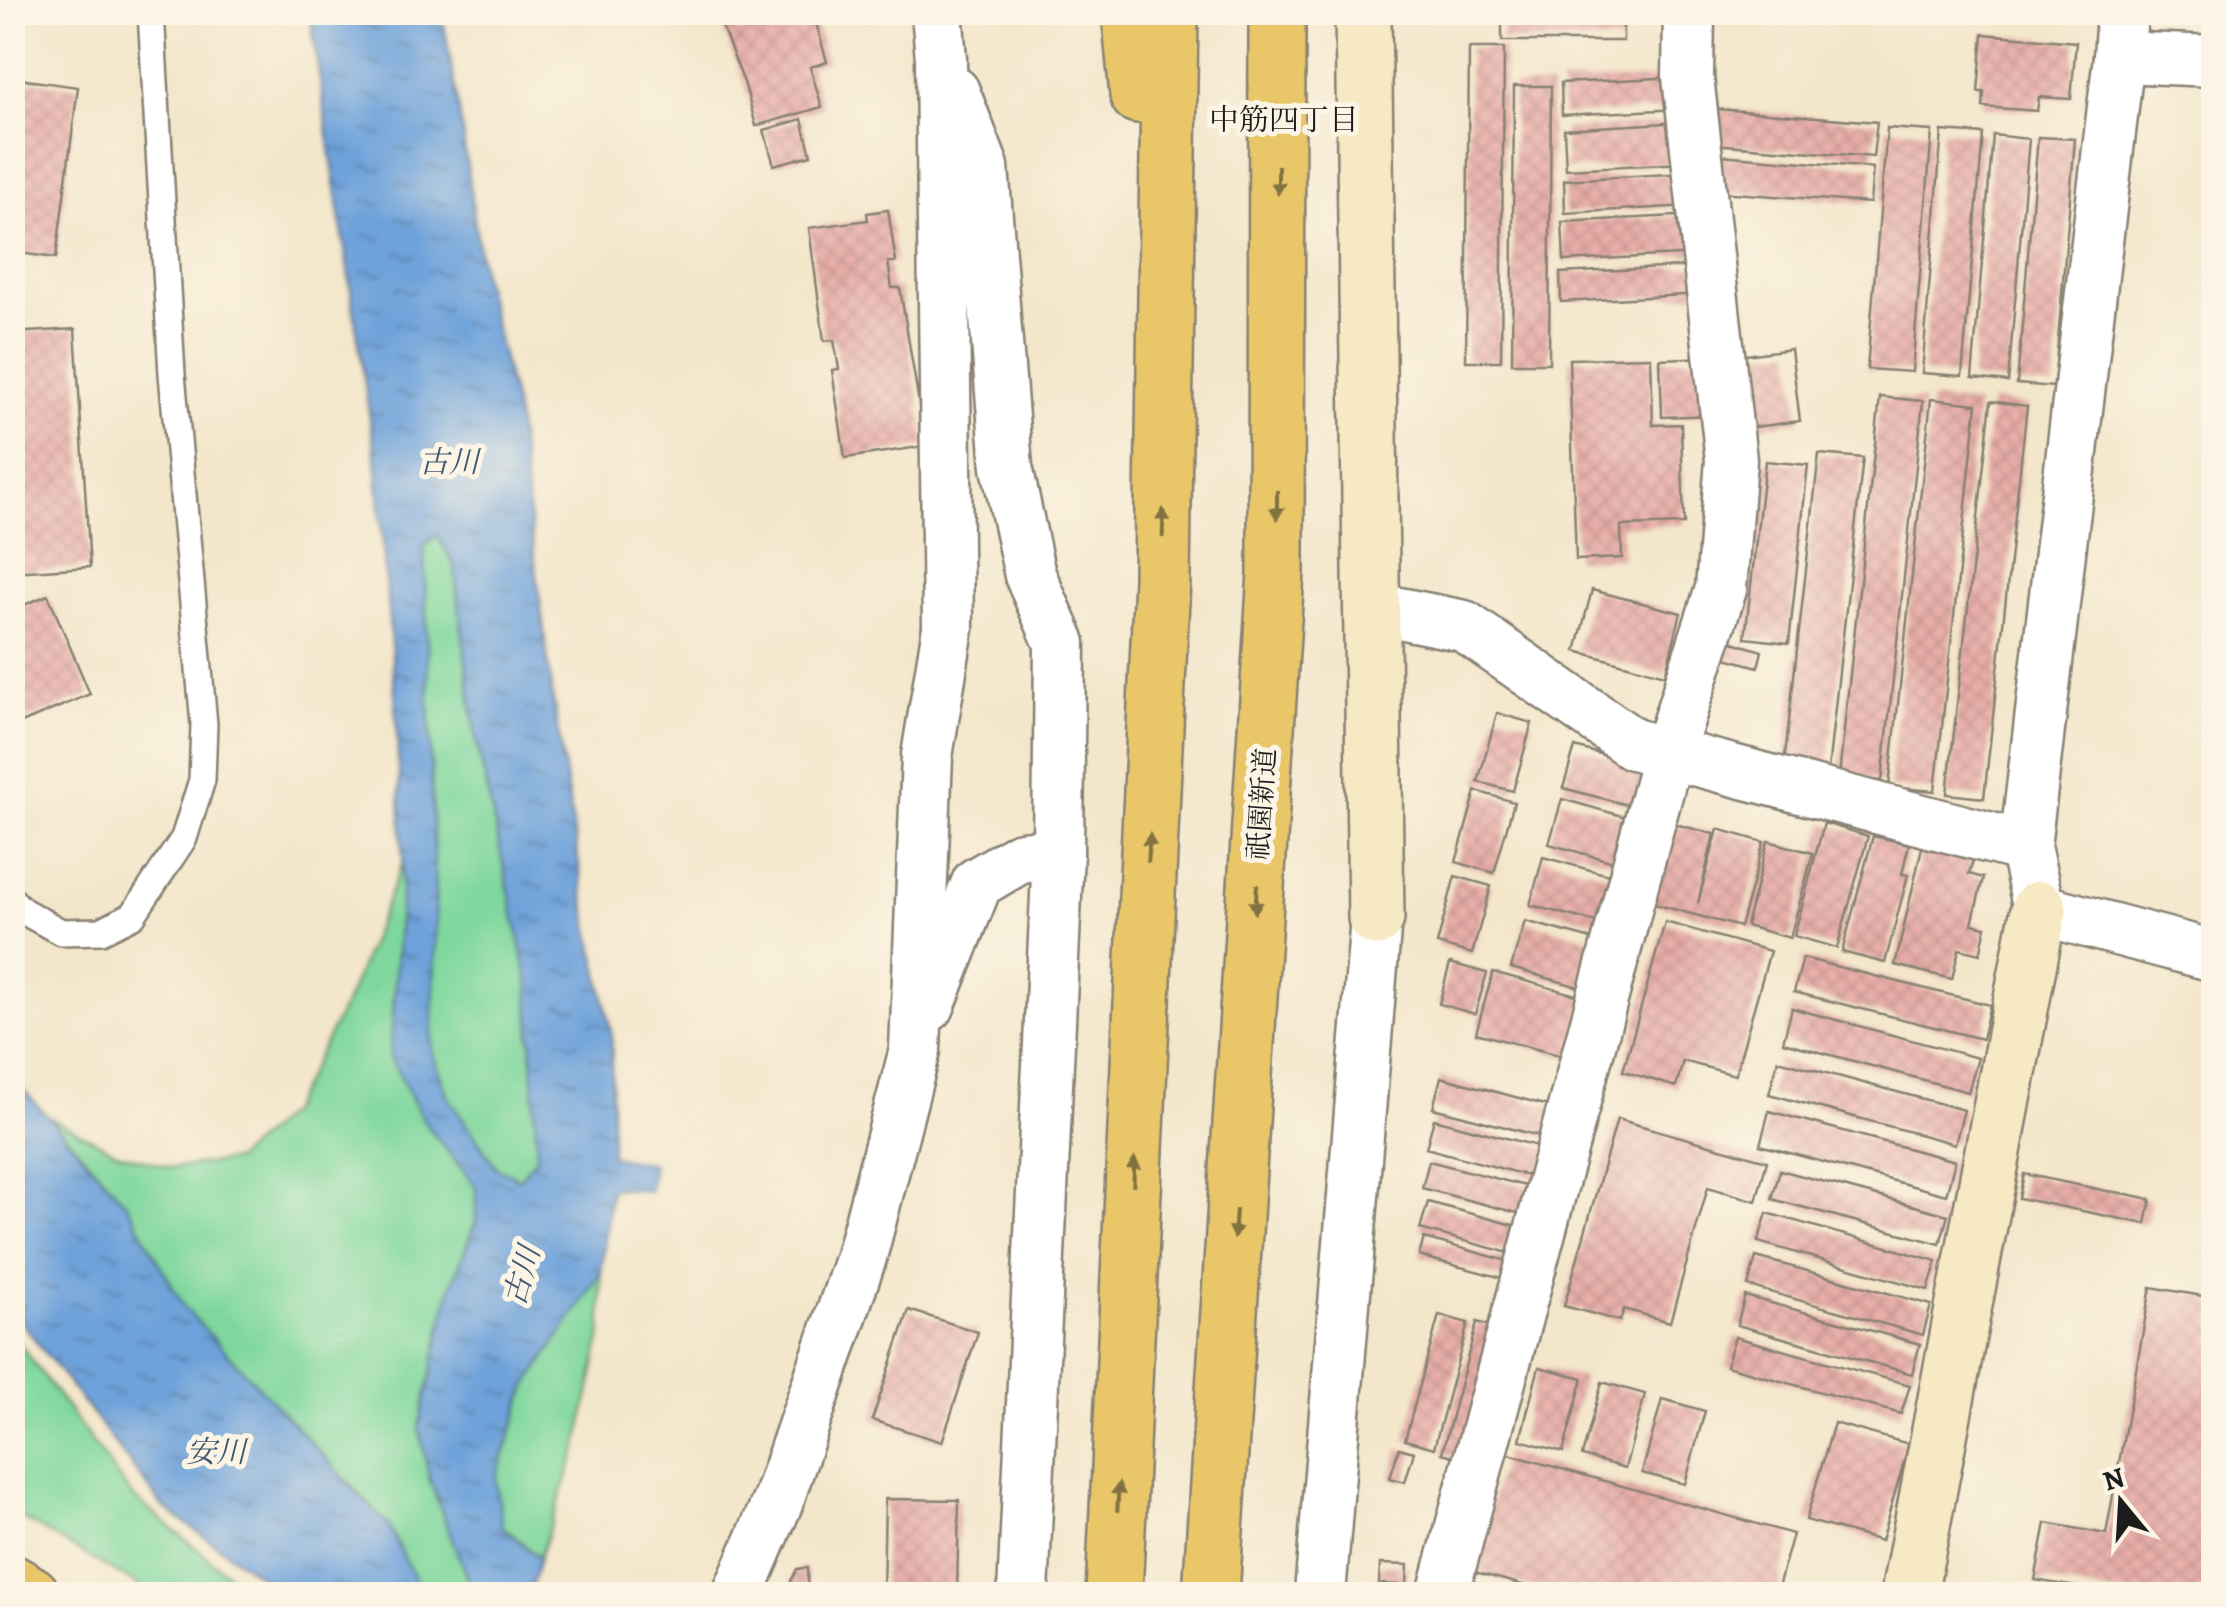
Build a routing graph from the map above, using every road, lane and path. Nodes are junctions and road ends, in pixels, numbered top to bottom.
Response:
1 (151, 12) edge
2 (1130, 12) edge
3 (1170, 12) edge
4 (1277, 12) edge
5 (1363, 12) edge
6 (1689, 12) edge
7 (2120, 35) edge
8 (939, 36) edge
9 (2214, 61) edge
10 (1165, 397) junction
11 (1374, 608) junction
12 (1668, 753) junction
13 (2025, 847) junction
14 (1058, 853) junction
15 (12, 900) edge
16 (2040, 909) junction
17 (1376, 918) joint
18 (2214, 956) edge
19 (915, 1043) junction
20 (12, 1584) edge
21 (31, 1594) edge
22 (738, 1594) edge
23 (1023, 1594) edge
24 (1114, 1594) edge
25 (1211, 1594) edge
26 (1320, 1594) edge
27 (1443, 1594) edge
28 (1909, 1594) edge

1 - 15 lane
2 - 10 main road
3 - 10 main road
4 -> 25 main road, 祇園新道
5 - 11 street
6 - 12 street
7 - 9 street
7 - 13 street
8 - 14 street
8 - 19 street
24 -> 10 main road
11 - 12 street
11 - 17 street
12 - 13 street
12 - 27 street
13 - 16 street
14 - 19 street
14 - 23 street
16 - 18 street
16 - 28 street
17 - 26 street
19 - 22 street
20 - 21 main road

